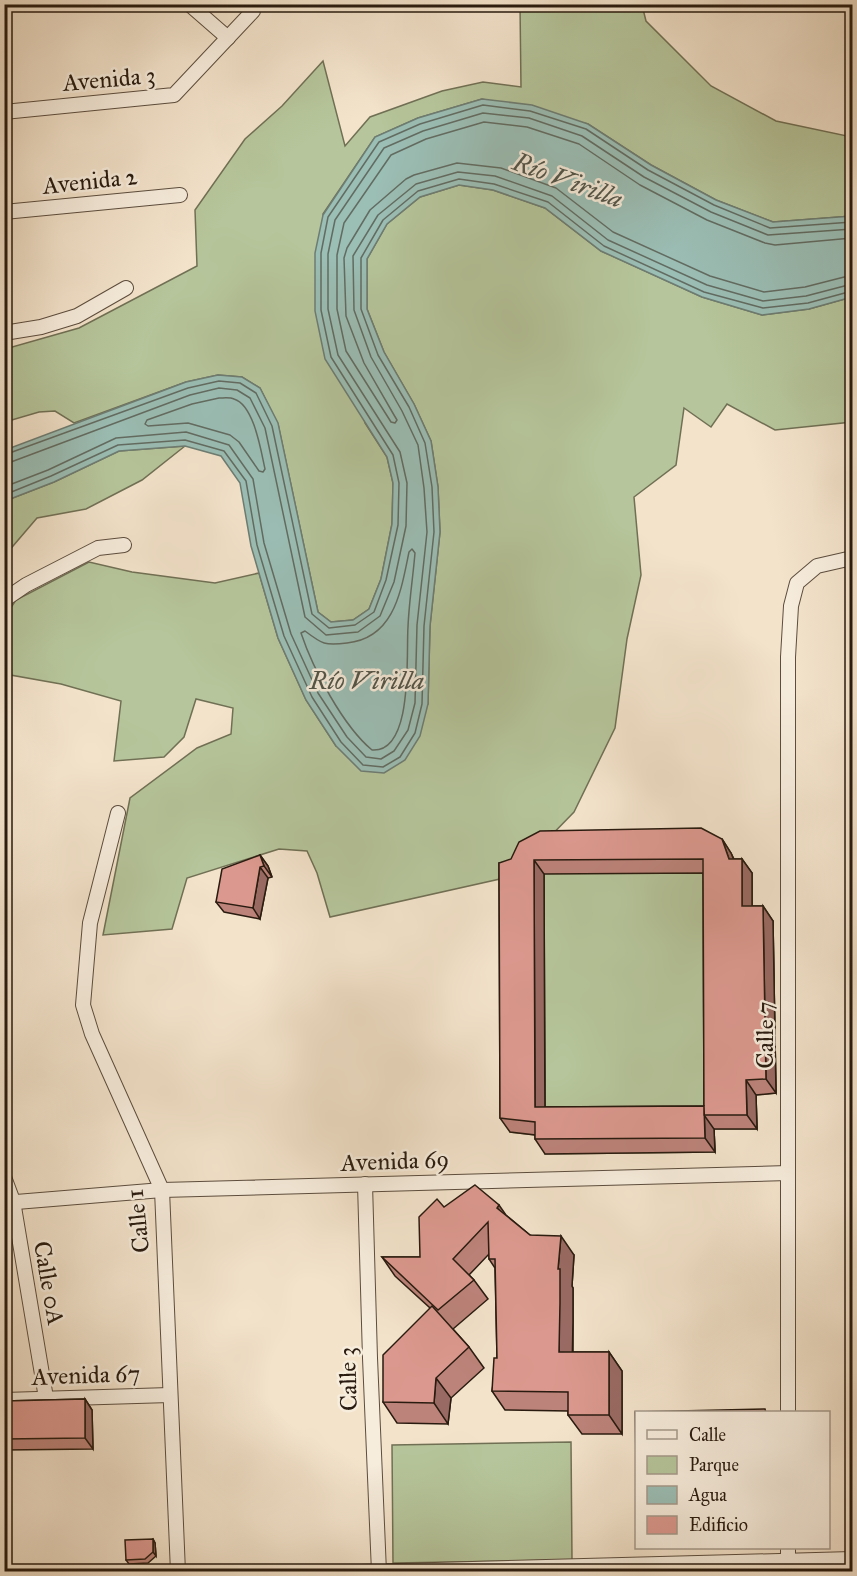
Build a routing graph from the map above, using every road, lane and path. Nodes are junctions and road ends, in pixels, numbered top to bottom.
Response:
1 (189, 4) edge
2 (253, 11) dead end
3 (228, 38) junction
4 (4, 112) edge
5 (180, 195) dead end
6 (4, 213) edge
7 (126, 288) dead end
8 (5, 328) edge
9 (124, 545) dead end
10 (852, 558) edge
11 (4, 600) edge
12 (118, 813) dead end
13 (788, 1173) junction
14 (4, 1177) edge
15 (365, 1184) junction
16 (162, 1190) junction
17 (9, 1202) edge
18 (170, 1395) junction
19 (46, 1398) junction
20 (4, 1400) edge
21 (788, 1411) edge
22 (852, 1559) edge
23 (788, 1560) edge
24 (582, 1569) edge
25 (379, 1571) edge
26 (178, 1572) edge
27 (360, 1572) edge

1 - 3 street
2 - 3 street, Avenida 3
3 - 4 street, Avenida 3
5 - 6 street, Avenida 2
7 - 8 street
9 - 11 street
10 - 13 street, Calle 7
12 - 16 street, Calle 1
13 - 15 street, Avenida 69
13 - 21 street, Calle 7
14 - 17 street, Calle 0A
15 - 16 street, Avenida 69
15 - 25 street, Calle 3
16 - 17 street, Avenida 69
16 - 18 street, Calle 1
17 - 19 street, Calle 0A
18 - 19 street, Avenida 67
18 - 26 street, Calle 1
19 - 20 street, Avenida 67
22 - 23 street
23 - 24 street
24 - 25 street
25 - 27 street

